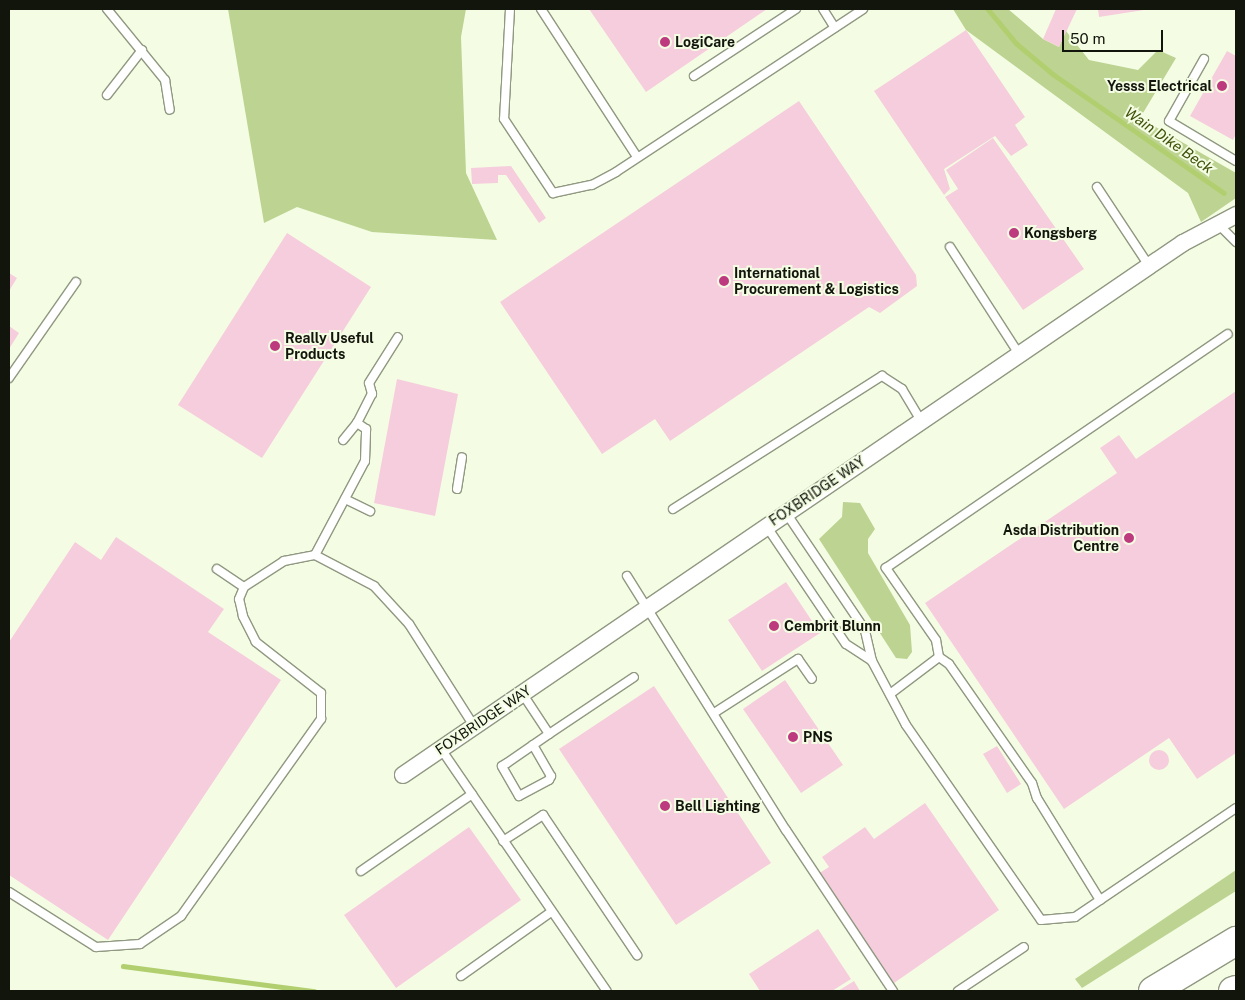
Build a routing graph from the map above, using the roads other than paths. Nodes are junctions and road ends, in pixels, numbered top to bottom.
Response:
1 (107, 9) edge
2 (510, 9) edge
3 (541, 9) edge
4 (796, 9) edge
5 (823, 9) edge
6 (863, 9) edge
7 (835, 28) junction
8 (142, 50) junction
9 (1204, 60) dead end
10 (694, 76) dead end
11 (107, 95) dead end
12 (170, 110) dead end
13 (637, 157) junction
14 (1236, 161) edge
15 (1097, 187) dead end
16 (1236, 215) edge
17 (1220, 226) junction
18 (1236, 242) edge
19 (950, 247) dead end
20 (1149, 266) junction
21 (76, 282) dead end
22 (1228, 334) dead end
23 (398, 337) dead end
24 (1020, 354) junction
25 (9, 378) edge
26 (921, 421) junction
27 (357, 423) junction
28 (343, 440) dead end
29 (462, 457) dead end
30 (457, 489) dead end
31 (345, 499) junction
32 (674, 509) dead end
33 (370, 511) dead end
34 (786, 513) junction
35 (766, 526) junction
36 (315, 555) junction
37 (217, 569) dead end
38 (627, 576) dead end
39 (244, 587) junction
40 (645, 609) junction
41 (939, 657) junction
42 (872, 661) junction
43 (634, 677) dead end
44 (812, 679) dead end
45 (522, 693) junction
46 (890, 694) junction
47 (714, 713) junction
48 (474, 726) junction
49 (549, 734) junction
50 (533, 745) junction
51 (441, 748) junction
52 (402, 775) dead end
53 (472, 794) junction
54 (1236, 808) edge
55 (503, 841) junction
56 (361, 871) dead end
57 (9, 892) edge
58 (1100, 900) junction
59 (551, 912) junction
60 (1236, 941) edge
61 (1024, 947) dead end
62 (636, 955) dead end
63 (1236, 956) edge
64 (461, 976) dead end
65 (607, 991) edge
66 (893, 991) edge
67 (958, 991) edge
68 (1153, 991) edge
69 (1171, 991) edge

1 - 8 lane
2 - 13 lane
3 - 13 lane
4 - 10 lane
5 - 7 lane
6 - 7 lane
7 - 13 lane
8 - 11 lane
8 - 12 lane
9 - 14 lane
15 - 20 lane
16 - 17 street, FOXBRIDGE WAY
17 - 18 lane
17 - 20 street, FOXBRIDGE WAY
19 - 24 lane
20 - 24 street, FOXBRIDGE WAY
21 - 25 lane
22 - 41 lane
23 - 27 lane
24 - 26 street, FOXBRIDGE WAY
26 - 32 lane
26 - 34 street, FOXBRIDGE WAY
27 - 28 lane
27 - 31 lane
29 - 30 lane
31 - 33 lane
31 - 36 lane
34 - 35 street, FOXBRIDGE WAY
34 - 42 lane
35 - 40 street, FOXBRIDGE WAY
35 - 42 lane
36 - 39 lane
36 - 48 lane
37 - 39 lane
38 - 40 lane
39 - 57 lane
40 - 45 street, FOXBRIDGE WAY
40 - 47 lane
41 - 46 lane
41 - 58 lane
42 - 46 lane
43 - 49 lane
44 - 47 lane
45 - 48 street, FOXBRIDGE WAY
45 - 49 lane
46 - 58 lane
47 - 66 lane
48 - 51 street, FOXBRIDGE WAY
49 - 50 lane
50 - 50 lane
51 - 52 street, FOXBRIDGE WAY
51 - 53 lane
53 - 55 lane
53 - 56 lane
54 - 58 lane
55 - 59 lane
55 - 62 lane
59 - 64 lane
59 - 65 lane
60 - 68 highway
61 - 67 lane
63 - 69 highway

